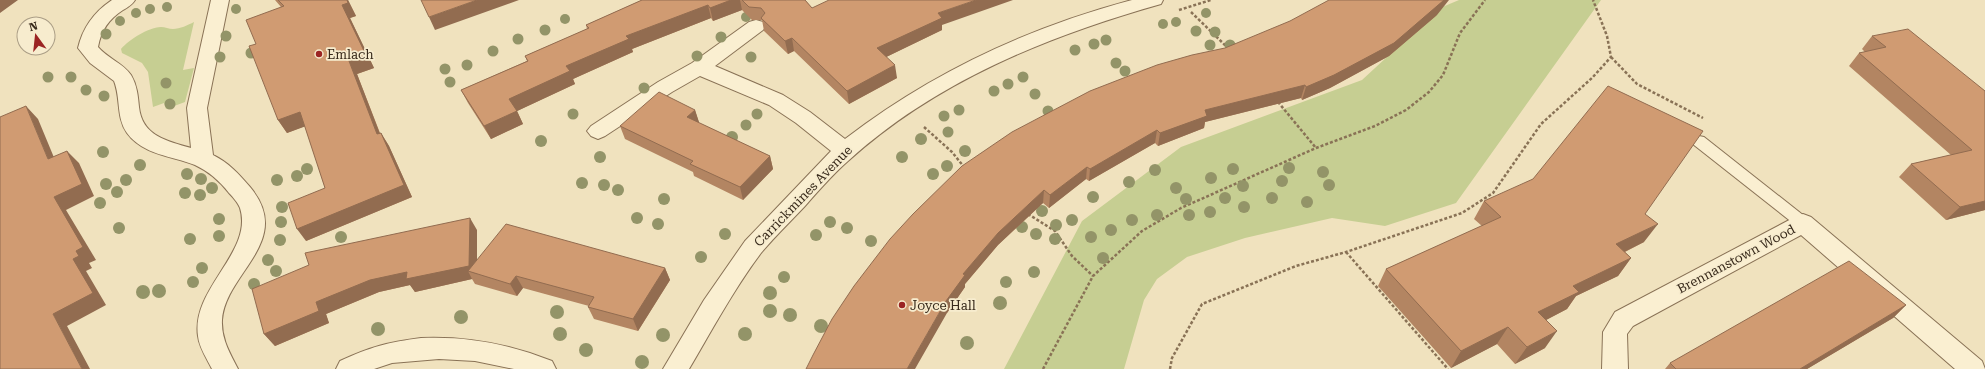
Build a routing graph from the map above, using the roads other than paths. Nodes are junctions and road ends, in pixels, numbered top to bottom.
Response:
1 (126, 0) edge
2 (220, 0) edge
3 (1154, 0) edge
4 (756, 26) dead end
5 (699, 68) junction
6 (598, 131) dead end
7 (1699, 141) edge
8 (845, 151) junction
9 (203, 160) junction
10 (1803, 224) junction
11 (225, 369) edge
12 (349, 369) edge
13 (543, 369) edge
14 (676, 369) edge
15 (1615, 369) edge
16 (1973, 369) edge

1 - 9 street
2 - 9 street
3 - 8 street, Carrickmines Avenue
4 - 5 street
5 - 6 street
5 - 8 street
7 - 10 lane
8 - 14 street, Carrickmines Avenue
9 - 11 street
10 - 15 street, Brennanstown Wood
10 - 16 street, Brennanstown Wood
12 - 13 street

